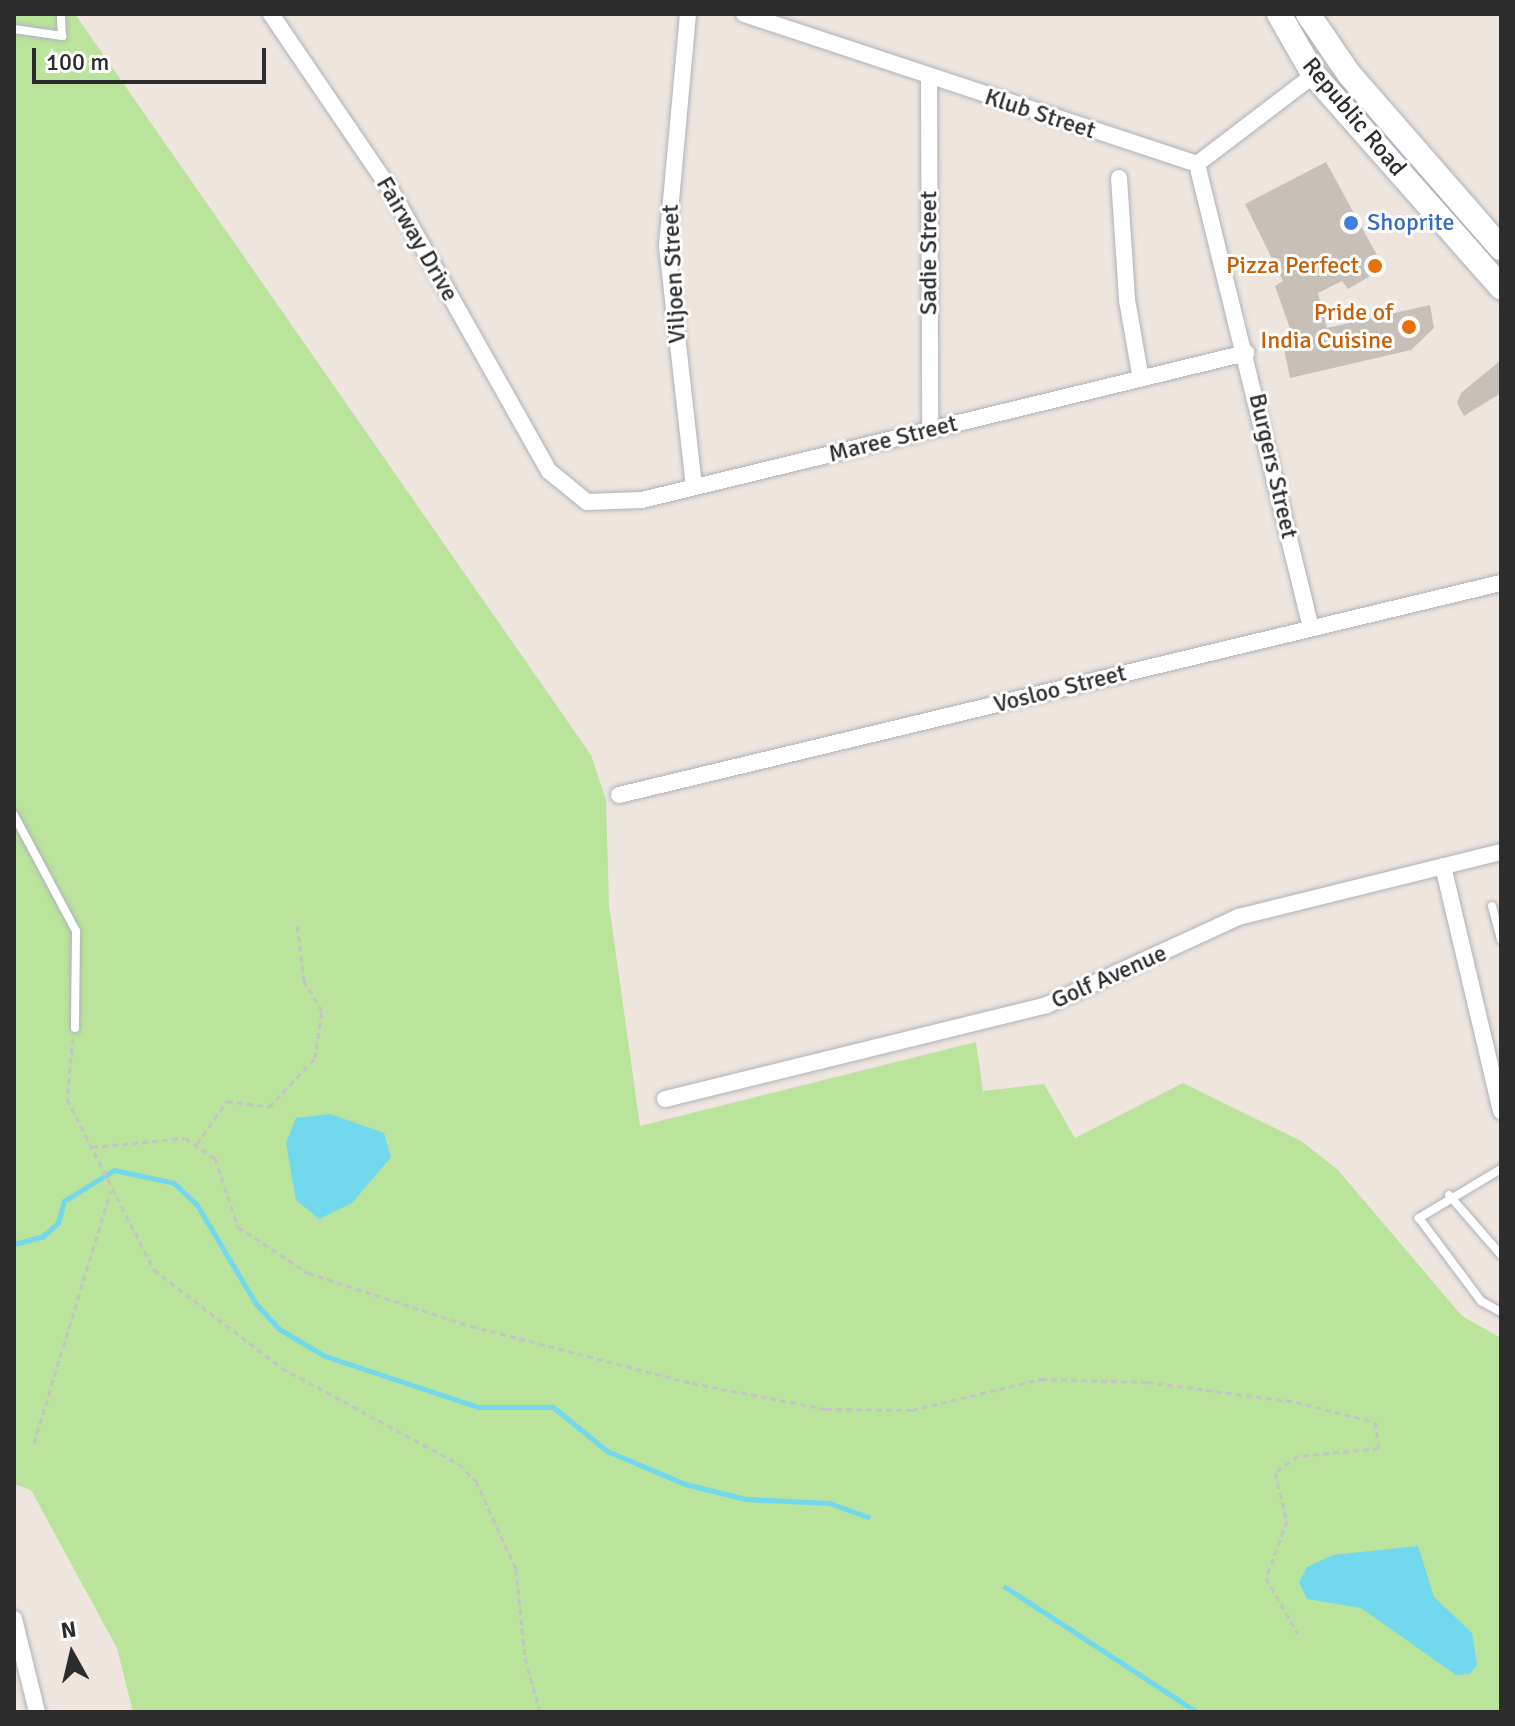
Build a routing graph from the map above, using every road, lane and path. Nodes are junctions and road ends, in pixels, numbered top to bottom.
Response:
1 (61, 14) edge
2 (271, 14) edge
3 (688, 14) edge
4 (744, 14) edge
5 (1279, 14) edge
6 (1308, 14) edge
7 (14, 29) edge
8 (1314, 75) junction
9 (929, 77) junction
10 (1197, 164) junction
11 (1119, 178) dead end
12 (1501, 248) edge
13 (1498, 277) edge
14 (1246, 353) junction
15 (1141, 379) junction
16 (930, 430) junction
17 (549, 471) joint
18 (694, 486) junction
19 (1501, 583) edge
20 (1311, 628) junction
21 (619, 795) dead end
22 (14, 815) edge
23 (1501, 852) edge
24 (1443, 866) junction
25 (1492, 906) dead end
26 (297, 925) dead end
27 (1501, 940) edge
28 (75, 1028) joint
29 (665, 1099) dead end
30 (1501, 1111) edge
31 (197, 1144) junction
32 (92, 1147) junction
33 (1499, 1172) edge
34 (111, 1190) junction
35 (1449, 1195) junction
36 (1501, 1255) edge
37 (1501, 1312) edge
38 (34, 1443) dead end
39 (14, 1619) edge
40 (1298, 1634) dead end
41 (20, 1672) edge
42 (37, 1712) edge
43 (540, 1712) edge

1 - 7 lane
2 - 17 street, Fairway Drive
3 - 18 street, Viljoen Street
4 - 9 street, Klub Street
5 - 8 main road, Republic Road
6 - 12 main road, Republic Road
8 - 10 street
8 - 13 main road, Republic Road
9 - 10 street, Klub Street
9 - 16 street, Sadie Street
10 - 14 street, Burgers Street
11 - 15 street
14 - 15 street, Maree Street
14 - 20 street, Burgers Street
15 - 16 street, Maree Street
16 - 18 street, Maree Street
17 - 18 street, Maree Street
19 - 20 street, Vosloo Street
20 - 21 street, Vosloo Street
22 - 28 lane
23 - 24 street, Golf Avenue
24 - 29 street, Golf Avenue
24 - 30 street
25 - 27 lane
26 - 31 path
28 - 32 path
31 - 32 path
31 - 40 path
32 - 34 path
33 - 35 lane
34 - 38 path
34 - 43 path
35 - 36 lane
35 - 37 lane
39 - 41 street
41 - 42 street

